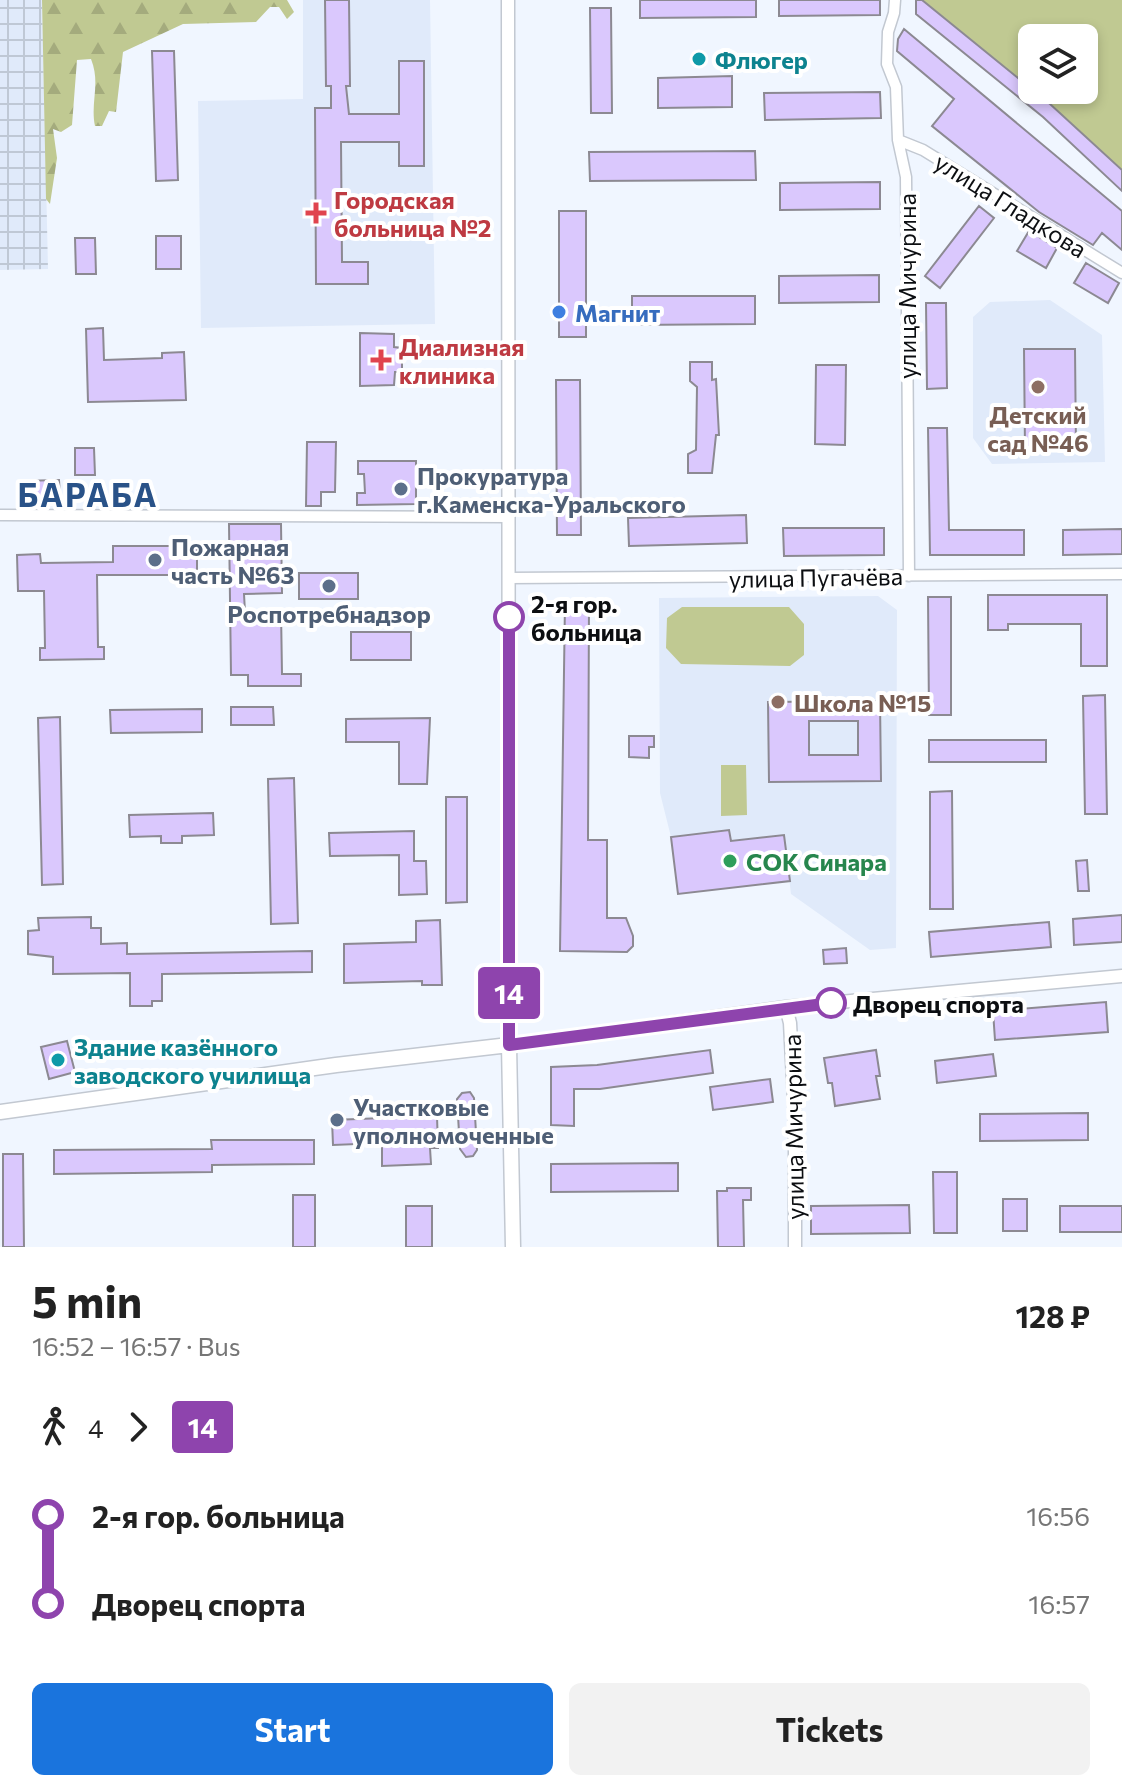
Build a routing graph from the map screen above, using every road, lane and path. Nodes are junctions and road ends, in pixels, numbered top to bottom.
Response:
1 (508, 0) edge
2 (895, 0) edge
3 (898, 140) junction
4 (1122, 273) edge
5 (0, 515) edge
6 (509, 517) junction
7 (1122, 574) edge
8 (909, 576) junction
9 (509, 578) junction
10 (1122, 976) edge
11 (786, 1007) junction
12 (509, 1045) junction
13 (0, 1112) edge
14 (513, 1247) edge
15 (795, 1247) edge

1 - 6 street
2 - 3 street, улица Мичурина
3 - 4 street, улица Гладкова
3 - 8 street, улица Мичурина
5 - 6 street
6 - 9 street
7 - 8 street, улица Пугачёва
8 - 9 street, улица Пугачёва
9 - 12 street
10 - 11 street
11 - 12 street
11 - 15 street, улица Мичурина
12 - 13 main road
12 - 14 main road

